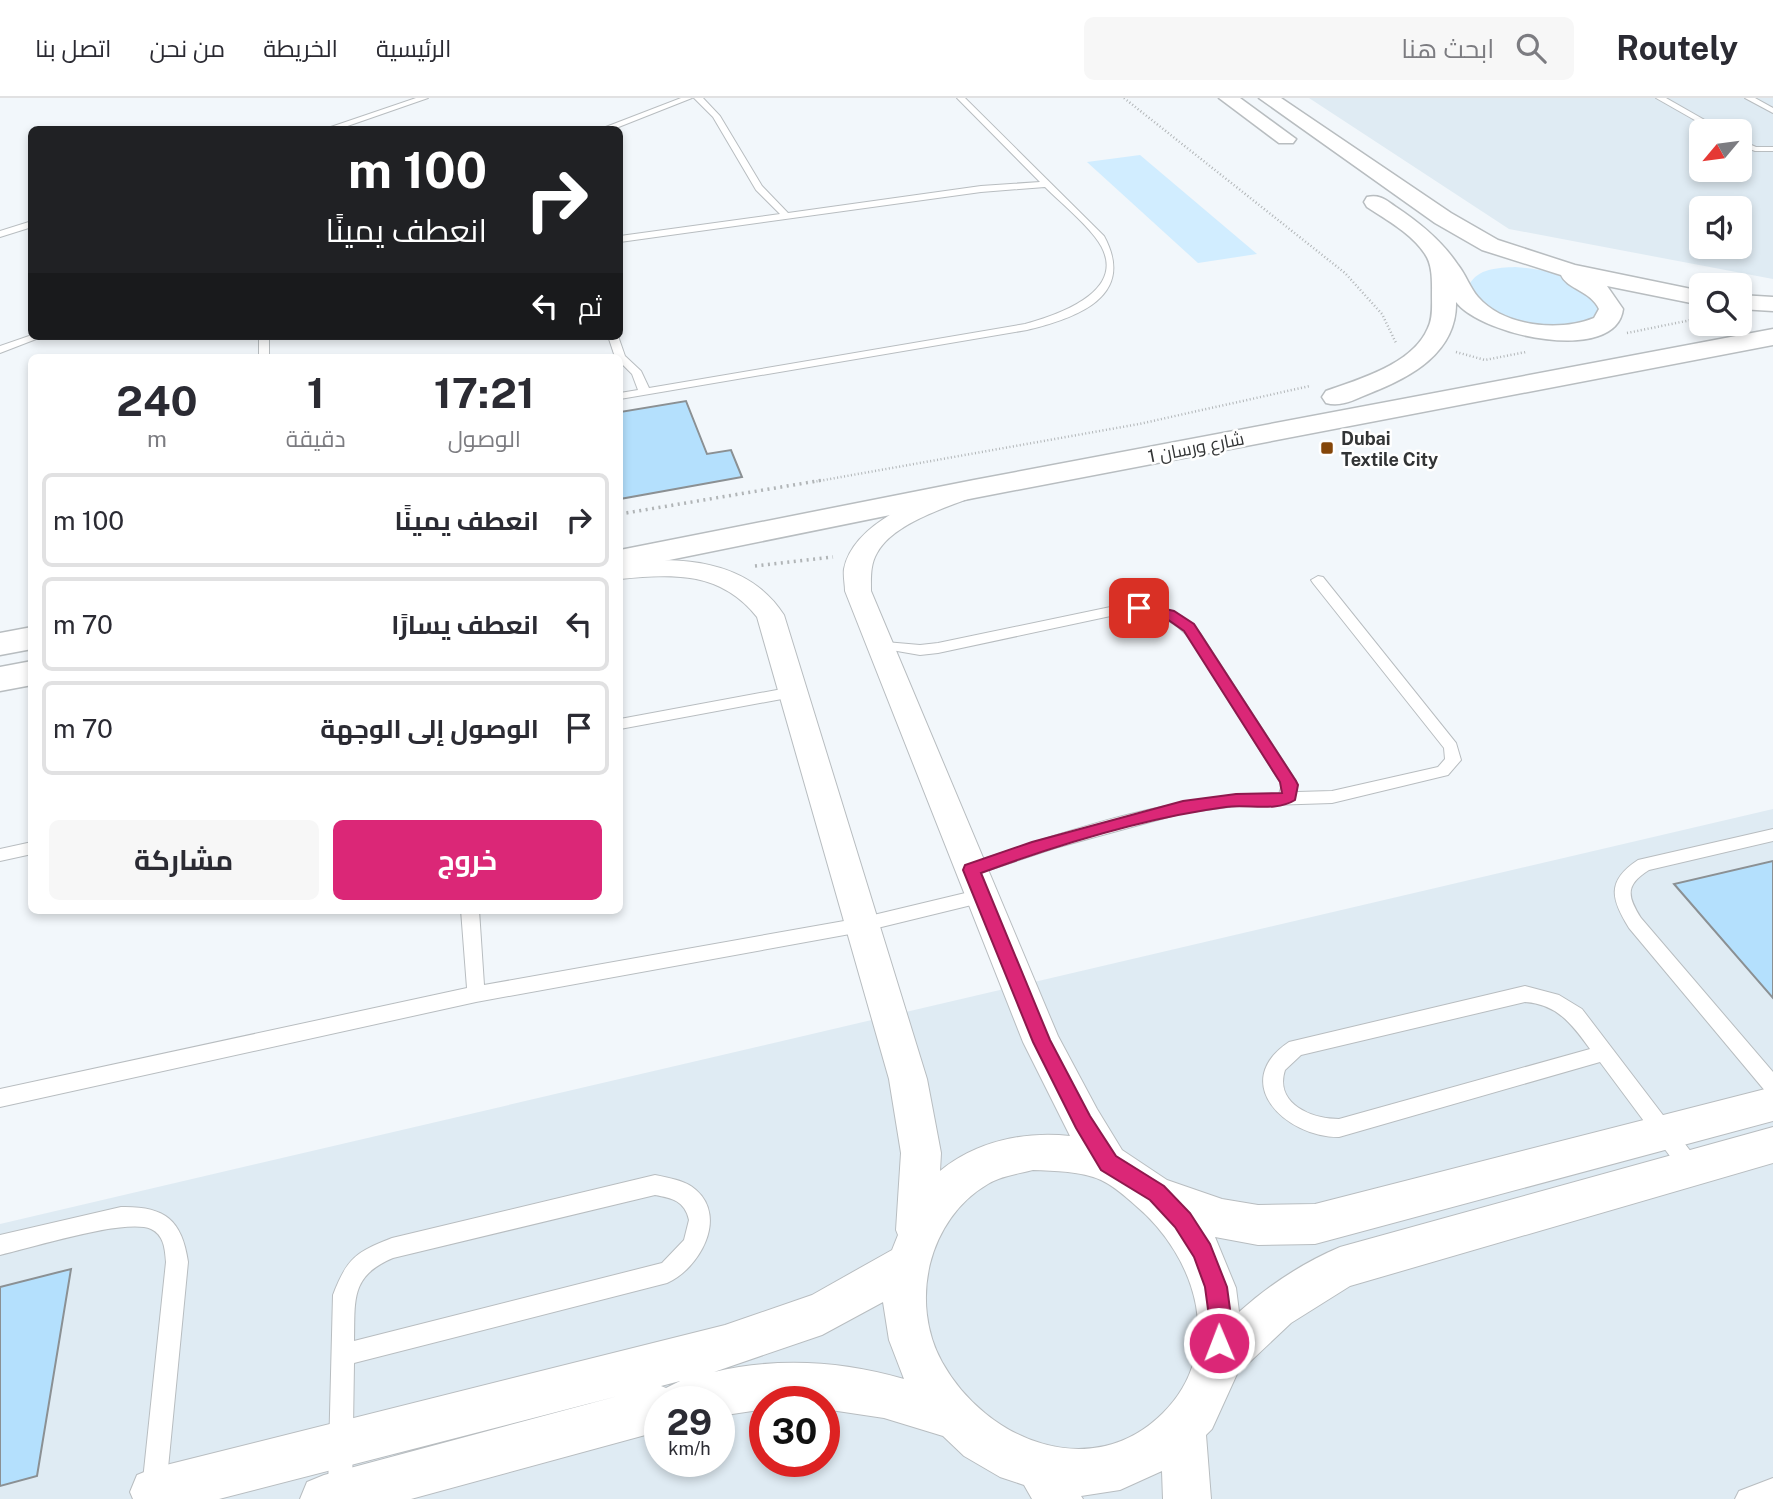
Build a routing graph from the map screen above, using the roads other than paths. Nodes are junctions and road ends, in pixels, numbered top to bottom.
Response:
1 (424, 98) edge
2 (698, 98) edge
3 (961, 98) edge
4 (1228, 98) edge
5 (1268, 98) edge
6 (1660, 98) edge
7 (1749, 98) edge
8 (684, 99) edge
9 (1773, 111) edge
10 (1698, 119) edge
11 (718, 121) junction
12 (338, 126) edge
13 (613, 126) edge
14 (1752, 148) edge
15 (1773, 149) edge
16 (1306, 153) dead end
17 (1044, 180) junction
18 (760, 190) junction
19 (1362, 193) dead end
20 (764, 211) junction
21 (786, 216) junction
22 (28, 225) edge
23 (670, 232) junction
24 (0, 234) edge
25 (623, 239) edge
26 (623, 245) edge
27 (1490, 245) junction
28 (1438, 256) junction
29 (1689, 296) edge
30 (1752, 302) edge
31 (1773, 303) edge
32 (1773, 316) edge
33 (1752, 320) edge
34 (1689, 330) edge
35 (1773, 337) edge
36 (28, 340) edge
37 (0, 350) edge
38 (623, 361) edge
39 (1324, 391) junction
40 (645, 392) junction
41 (623, 393) edge
42 (974, 489) junction
43 (673, 523) dead end
44 (623, 559) edge
45 (623, 571) edge
46 (1318, 580) dead end
47 (28, 640) edge
48 (0, 644) edge
49 (879, 644) junction
50 (28, 674) edge
51 (0, 679) edge
52 (793, 692) junction
53 (623, 723) edge
54 (1287, 798) junction
55 (1773, 835) edge
56 (28, 849) edge
57 (0, 855) edge
58 (977, 883) junction
59 (470, 914) edge
60 (861, 925) junction
61 (476, 994) junction
62 (1604, 1053) junction
63 (1773, 1086) edge
64 (0, 1098) edge
65 (1773, 1104) edge
66 (1664, 1134) junction
67 (1773, 1145) edge
68 (1108, 1163) junction
69 (1691, 1168) junction
70 (1157, 1193) junction
71 (0, 1245) edge
72 (912, 1249) junction
73 (343, 1355) junction
74 (1218, 1362) junction
75 (735, 1389) edge
76 (644, 1412) edge
77 (953, 1416) junction
78 (1183, 1428) junction
79 (341, 1444) junction
80 (1050, 1484) edge
81 (1773, 1490) edge
82 (154, 1495) edge
83 (332, 1497) edge
84 (1187, 1499) edge
85 (1747, 1499) edge

1 - 12 lane
2 - 11 lane
3 - 17 lane
4 - 16 street
5 - 27 street
6 - 10 lane
7 - 9 lane
8 - 11 lane
8 - 13 lane
11 - 18 lane
14 - 15 lane
17 - 21 lane
17 - 40 lane
18 - 20 lane
18 - 21 lane
19 - 28 street
20 - 21 lane
20 - 23 lane
22 - 24 lane
23 - 25 lane
23 - 26 lane
27 - 28 street
27 - 29 street
28 - 39 street
30 - 31 street
32 - 33 street
34 - 39 street, شارع ورسان 1
35 - 42 street, شارع ورسان 1
36 - 37 lane
38 - 40 lane
39 - 43 street, شارع ورسان 1
40 - 41 lane
42 - 44 street, شارع ورسان 1
42 - 49 street
45 - 52 street
46 - 54 lane
47 - 48 street
49 - 54 lane
49 - 58 street
50 - 51 street
52 - 53 lane
52 - 60 street
54 - 58 lane
55 - 63 lane
56 - 57 lane
58 - 60 lane
58 - 68 street
59 - 61 lane
60 - 61 lane
60 - 72 street
61 - 64 lane
62 - 62 lane
62 - 66 lane
65 - 66 street
66 - 69 lane
66 - 70 street
67 - 69 street
68 - 70 street
68 - 72 street
69 - 74 street
70 - 74 street
71 - 82 lane
72 - 77 street
72 - 79 street
73 - 73 lane
73 - 79 lane
74 - 78 street
75 - 77 street
76 - 83 street
77 - 80 street
78 - 80 street
78 - 84 street
79 - 82 street
79 - 83 lane
81 - 85 lane

